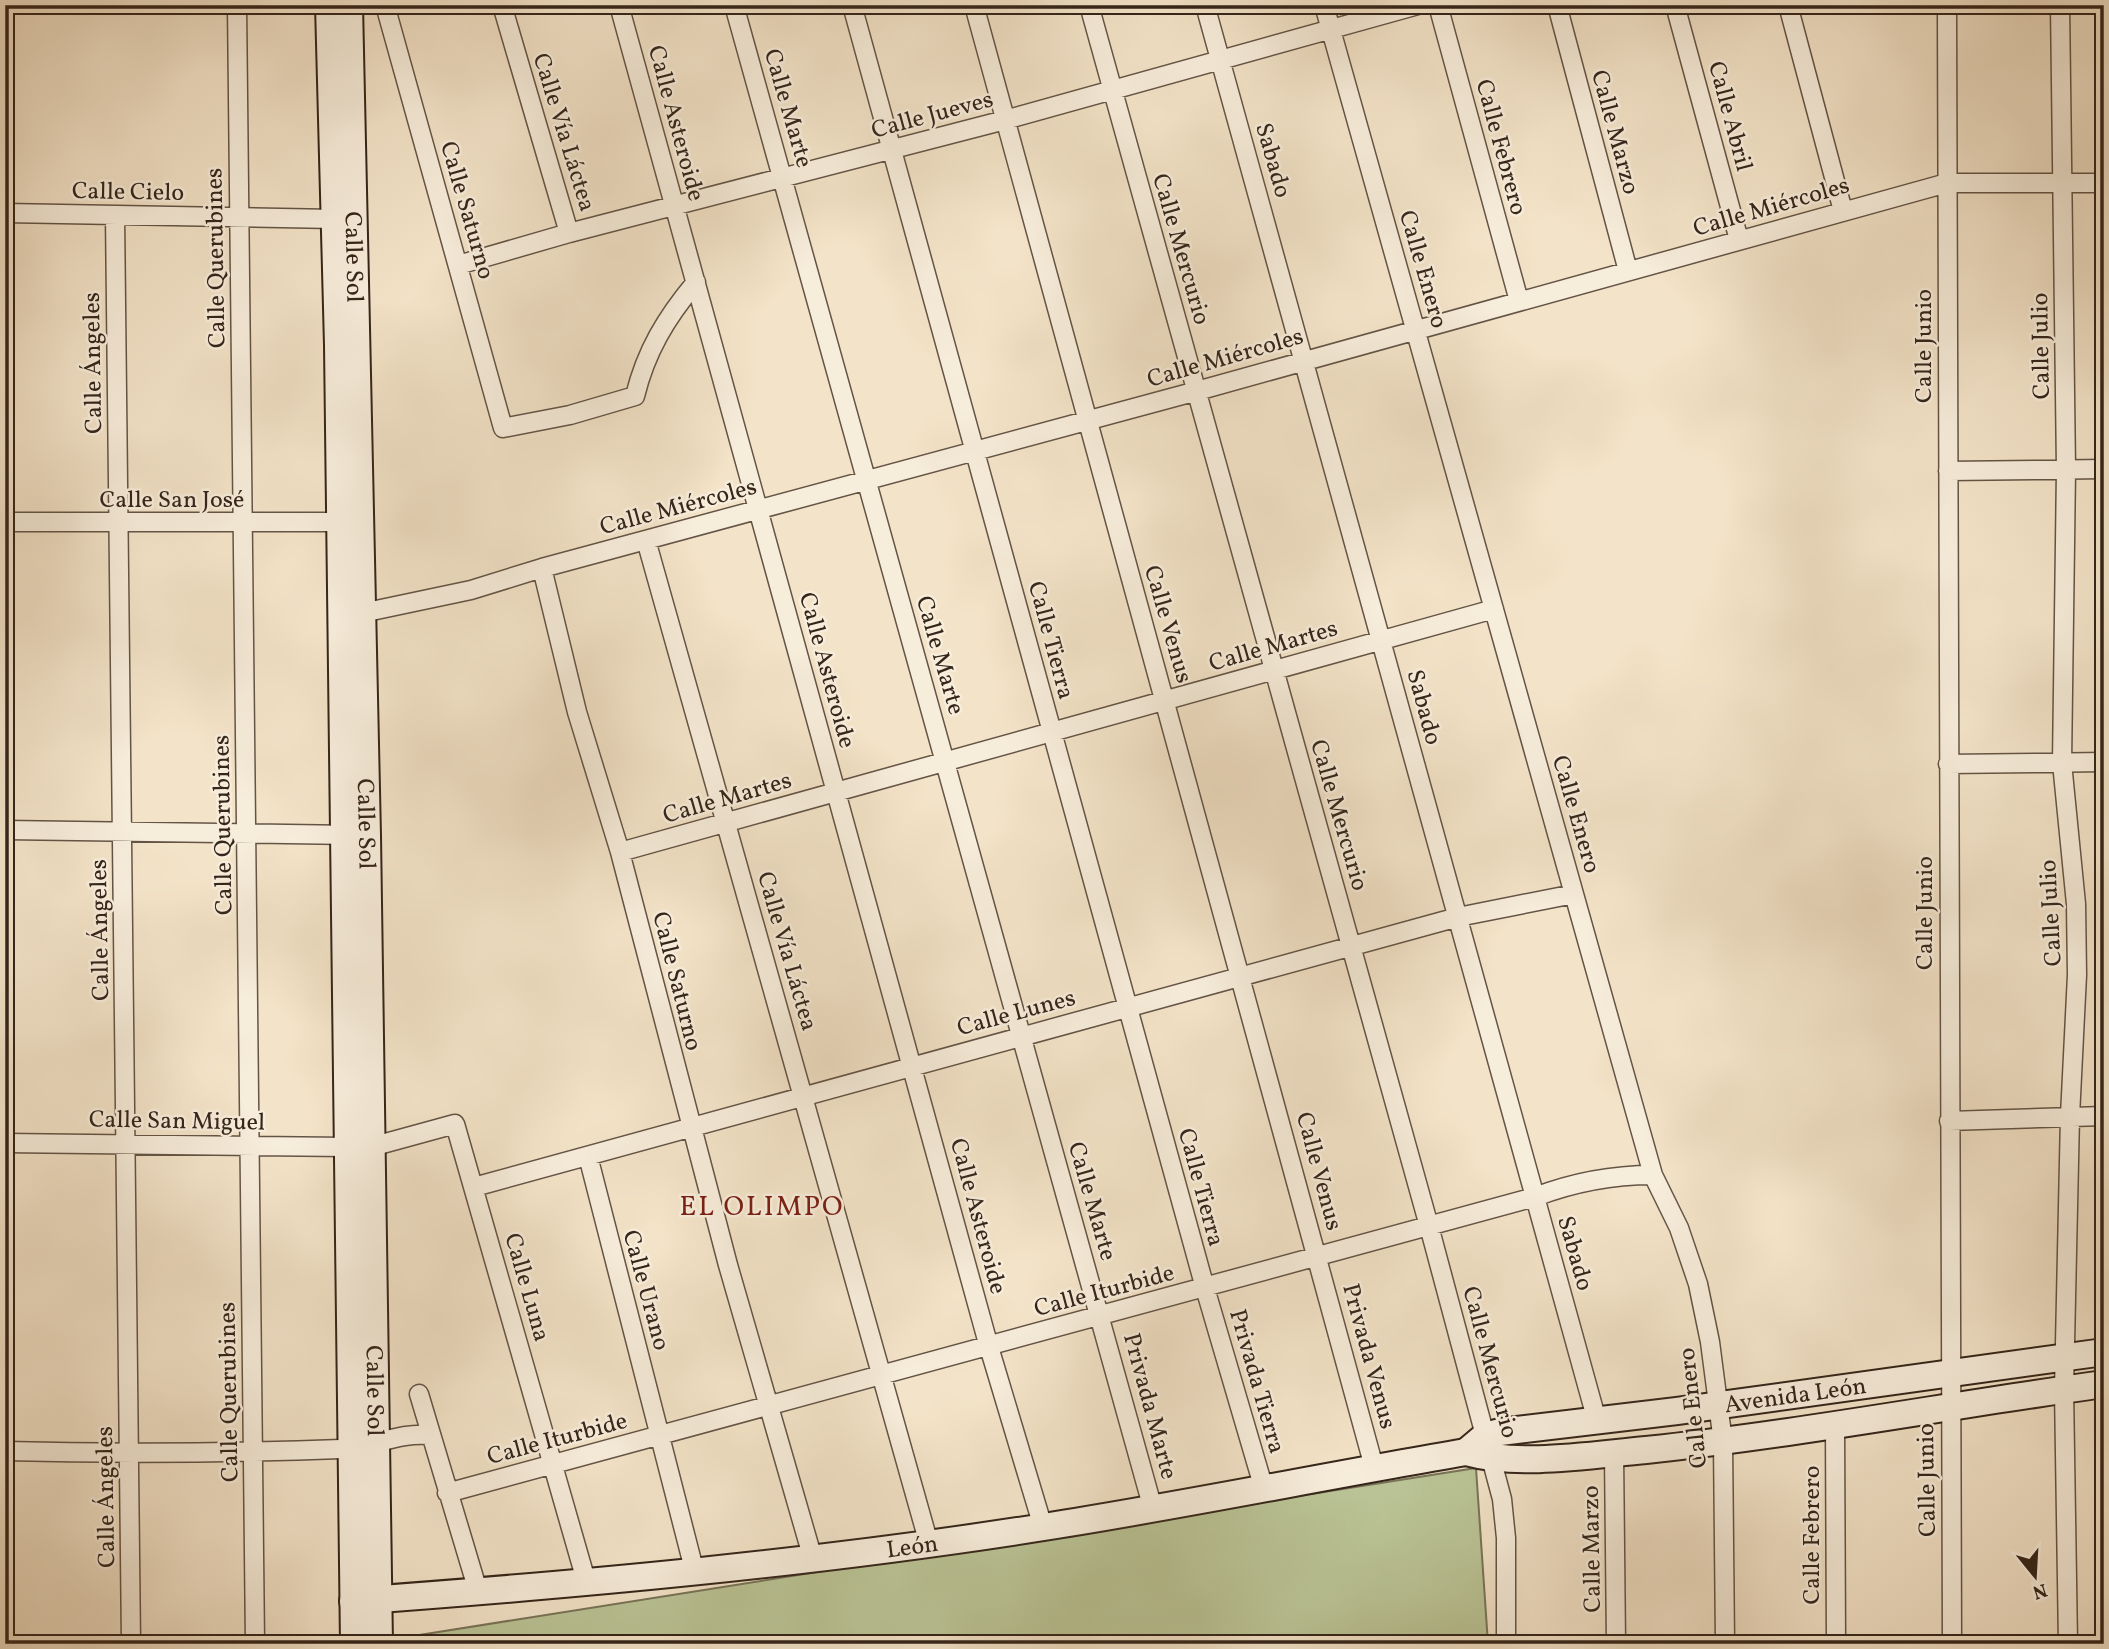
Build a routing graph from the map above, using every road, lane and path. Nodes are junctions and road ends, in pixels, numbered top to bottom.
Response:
1 (237, 5) edge
2 (329, 5) edge
3 (349, 5) edge
4 (385, 5) edge
5 (502, 5) edge
6 (619, 5) edge
7 (734, 5) edge
8 (852, 5) edge
9 (974, 5) edge
10 (1089, 5) edge
11 (1205, 5) edge
12 (1324, 5) edge
13 (1418, 5) edge
14 (1438, 5) edge
15 (1557, 5) edge
16 (1675, 5) edge
17 (1788, 5) edge
18 (2060, 5) edge
19 (1947, 10) dead end
20 (1331, 29) junction
21 (1220, 60) junction
22 (1113, 90) junction
23 (1005, 120) junction
24 (891, 150) junction
25 (783, 178) junction
26 (2062, 181) junction
27 (1947, 183) junction
28 (2104, 183) edge
29 (674, 205) junction
30 (1843, 211) junction
31 (5, 213) edge
32 (115, 215) junction
33 (239, 217) junction
34 (335, 219) junction
35 (569, 233) junction
36 (1739, 240) junction
37 (458, 265) junction
38 (1628, 271) junction
39 (696, 282) junction
40 (1519, 301) junction
41 (1416, 330) junction
42 (1305, 360) junction
43 (1197, 391) junction
44 (1086, 421) junction
45 (975, 451) junction
46 (2104, 469) edge
47 (2066, 470) junction
48 (1948, 471) junction
49 (867, 480) junction
50 (758, 509) junction
51 (5, 522) edge
52 (340, 522) junction
53 (119, 524) junction
54 (243, 524) junction
55 (646, 540) junction
56 (542, 568) junction
57 (1494, 609) junction
58 (362, 613) junction
59 (1381, 640) junction
60 (1274, 670) junction
61 (1165, 700) junction
62 (1051, 731) junction
63 (945, 761) junction
64 (2104, 762) edge
65 (2062, 763) junction
66 (1948, 764) junction
67 (836, 792) junction
68 (726, 822) junction
69 (5, 830) edge
70 (122, 832) junction
71 (246, 834) junction
72 (356, 835) junction
73 (620, 852) junction
74 (1574, 894) junction
75 (1458, 917) junction
76 (1351, 946) junction
77 (1241, 976) junction
78 (1128, 1007) junction
79 (1022, 1036) junction
80 (912, 1066) junction
81 (803, 1096) junction
82 (2070, 1116) junction
83 (2104, 1116) edge
84 (1949, 1121) junction
85 (455, 1124) joint
86 (691, 1128) junction
87 (5, 1143) edge
88 (125, 1144) junction
89 (250, 1146) junction
90 (360, 1147) junction
91 (588, 1156) junction
92 (1653, 1175) junction
93 (474, 1187) junction
94 (1535, 1197) junction
95 (1429, 1226) junction
96 (1318, 1257) junction
97 (1205, 1288) junction
98 (1100, 1317) junction
99 (989, 1347) junction
100 (2104, 1352) edge
101 (2065, 1357) junction
102 (1949, 1371) junction
103 (882, 1376) junction
104 (2104, 1384) edge
105 (2064, 1389) junction
106 (419, 1394) dead end
107 (1949, 1404) junction
108 (1717, 1406) junction
109 (768, 1407) junction
110 (1597, 1421) junction
111 (1835, 1426) junction
112 (429, 1435) junction
113 (660, 1436) junction
114 (1723, 1442) junction
115 (364, 1446) junction
116 (1481, 1449) junction
117 (5, 1451) edge
118 (253, 1452) junction
119 (129, 1453) junction
120 (1614, 1453) junction
121 (555, 1464) junction
122 (1374, 1467) junction
123 (1264, 1489) junction
124 (447, 1493) junction
125 (1153, 1509) junction
126 (1043, 1527) junction
127 (929, 1544) junction
128 (813, 1559) junction
129 (695, 1573) junction
130 (587, 1584) junction
131 (478, 1591) junction
132 (366, 1600) junction
133 (131, 1644) edge
134 (256, 1644) edge
135 (354, 1644) edge
136 (379, 1644) edge
137 (1506, 1644) edge
138 (1616, 1644) edge
139 (1725, 1644) edge
140 (1836, 1644) edge
141 (1952, 1644) edge
142 (2068, 1644) edge

1 - 33 street, Calle Querubines
2 - 34 street, Calle Sol
3 - 58 street, Calle Sol
4 - 37 street, Calle Saturno
5 - 35 street, Calle Vía Láctea
6 - 29 street, Calle Asteroide
7 - 25 street, Calle Marte
8 - 24 street, Calle Tierra
9 - 23 street, Calle Venus
10 - 22 street, Calle Mercurio
11 - 21 street, Sabado
12 - 20 street, Calle Enero
13 - 20 street, Calle Jueves
14 - 40 street, Calle Febrero
15 - 38 street, Calle Marzo
16 - 36 street, Calle Abril
17 - 30 street
18 - 26 street, Calle Julio
19 - 27 street, Calle Junio
20 - 21 street, Calle Jueves
20 - 41 street, Calle Enero
21 - 22 street, Calle Jueves
21 - 42 street, Sabado
22 - 23 street, Calle Jueves
22 - 43 street, Calle Mercurio
23 - 24 street, Calle Jueves
23 - 44 street, Calle Venus
24 - 25 street, Calle Jueves
24 - 45 street, Calle Tierra
25 - 29 street, Calle Jueves
25 - 49 street, Calle Marte
26 - 27 street, Calle Miércoles
26 - 28 street, Calle Miércoles
26 - 47 street, Calle Julio
27 - 30 street, Calle Miércoles
27 - 48 street, Calle Junio
29 - 35 street, Calle Jueves
29 - 39 street, Calle Asteroide
30 - 36 street, Calle Miércoles
31 - 32 street, Calle Cielo
32 - 33 street, Calle Cielo
32 - 53 street, Calle Ángeles
33 - 34 street, Calle Cielo
33 - 54 street, Calle Querubines
34 - 52 street, Calle Sol
35 - 37 street, Calle Jueves
36 - 38 street, Calle Miércoles
37 - 39 street, Calle Saturno
38 - 40 street, Calle Miércoles
39 - 50 street, Calle Asteroide
40 - 41 street, Calle Miércoles
41 - 42 street, Calle Miércoles
41 - 57 street, Calle Enero
42 - 43 street, Calle Miércoles
42 - 59 street, Sabado
43 - 44 street, Calle Miércoles
43 - 60 street, Calle Mercurio
44 - 45 street, Calle Miércoles
44 - 61 street, Calle Venus
45 - 49 street, Calle Miércoles
45 - 62 street, Calle Tierra
46 - 47 street
47 - 48 street
47 - 65 street, Calle Julio
48 - 66 street, Calle Junio
49 - 50 street, Calle Miércoles
49 - 63 street, Calle Marte
50 - 55 street, Calle Miércoles
50 - 67 street, Calle Asteroide
51 - 53 street, Calle San José
52 - 54 street, Calle San José
52 - 72 street, Calle Sol
53 - 54 street, Calle San José
53 - 70 street, Calle Ángeles
54 - 71 street, Calle Querubines
55 - 56 street, Calle Miércoles
55 - 68 street, Calle Vía Láctea
56 - 58 street, Calle Miércoles
56 - 73 street, Calle Saturno
57 - 59 street, Calle Martes
57 - 74 street, Calle Enero
58 - 72 street, Calle Sol
59 - 60 street, Calle Martes
59 - 75 street, Sabado
60 - 61 street, Calle Martes
60 - 76 street, Calle Mercurio
61 - 62 street, Calle Martes
61 - 77 street, Calle Venus
62 - 63 street, Calle Martes
62 - 78 street, Calle Tierra
63 - 67 street, Calle Martes
63 - 79 street, Calle Marte
64 - 65 street
65 - 66 street
65 - 82 street, Calle Julio
66 - 84 street, Calle Junio
67 - 68 street, Calle Martes
67 - 80 street, Calle Asteroide
68 - 73 street, Calle Martes
68 - 81 street, Calle Vía Láctea
69 - 70 street
70 - 71 street
70 - 88 street, Calle Ángeles
71 - 72 street
71 - 89 street, Calle Querubines
72 - 90 street, Calle Sol
73 - 86 street, Calle Saturno
74 - 75 street, Calle Lunes
74 - 92 street, Calle Enero
75 - 76 street, Calle Lunes
75 - 94 street, Sabado
76 - 77 street, Calle Lunes
76 - 95 street, Calle Mercurio
77 - 78 street, Calle Lunes
77 - 96 street, Calle Venus
78 - 79 street, Calle Lunes
78 - 97 street, Calle Tierra
79 - 80 street, Calle Lunes
79 - 98 street, Calle Marte
80 - 81 street, Calle Lunes
80 - 99 street, Calle Asteroide
81 - 86 street, Calle Lunes
81 - 103 street, Calle Vía Láctea
82 - 83 street
82 - 84 street
82 - 101 street, Calle Julio
84 - 102 street, Calle Junio
85 - 90 street, Calle San Miguel
85 - 93 street, Calle Luna
86 - 91 street, Calle Lunes
86 - 109 street, Calle Saturno
87 - 88 street, Calle San Miguel
88 - 89 street, Calle San Miguel
88 - 119 street, Calle Ángeles
89 - 90 street, Calle San Miguel
89 - 118 street, Calle Querubines
90 - 115 street, Calle Sol
91 - 93 street, Calle Lunes
91 - 113 street, Calle Urano
92 - 94 street, Calle Iturbide
92 - 108 street, Calle Enero
93 - 121 street, Calle Luna
94 - 95 street, Calle Iturbide
94 - 110 street, Sabado
95 - 96 street, Calle Iturbide
95 - 116 street, Calle Mercurio
96 - 97 street, Calle Iturbide
96 - 122 street, Privada Venus
97 - 98 street, Calle Iturbide
97 - 123 street, Privada Tierra
98 - 99 street, Calle Iturbide
98 - 125 street, Privada Marte
99 - 103 street, Calle Iturbide
99 - 126 street, Calle Asteroide
100 - 101 street, Avenida León
101 - 102 street, Avenida León
101 - 105 street, Calle Julio
102 - 107 street, Calle Junio
102 - 108 street, Avenida León
103 - 109 street, Calle Iturbide
103 - 127 street, Calle Vía Láctea
104 - 105 street, Avenida León
105 - 107 street, Avenida León
105 - 142 street, Calle Julio
106 - 112 street
107 - 111 street, Avenida León
107 - 141 street, Calle Junio
108 - 110 street, Avenida León
108 - 114 street, Calle Enero
109 - 113 street, Calle Iturbide
109 - 128 street, Calle Saturno
110 - 116 street, Avenida León
111 - 114 street, Avenida León
111 - 140 street, Calle Febrero
112 - 115 street
112 - 124 street
113 - 121 street, Calle Iturbide
113 - 129 street, Calle Urano
114 - 120 street, Avenida León
114 - 139 street, Calle Enero
115 - 118 street
115 - 132 street, Calle Sol
116 - 120 street, Avenida León
116 - 122 street, León
116 - 137 street, Calle Mercurio
117 - 119 street
118 - 119 street
118 - 134 street, Calle Querubines
119 - 133 street, Calle Ángeles
120 - 138 street, Calle Marzo
121 - 124 street, Calle Iturbide
121 - 130 street, Calle Luna
122 - 123 street, León
123 - 125 street, León
124 - 131 street
125 - 126 street, León
126 - 127 street, León
127 - 128 street, León
128 - 129 street, León
129 - 130 street, León
130 - 131 street, León
131 - 132 street, León
132 - 135 street, Calle Sol
132 - 136 street, Calle Sol

